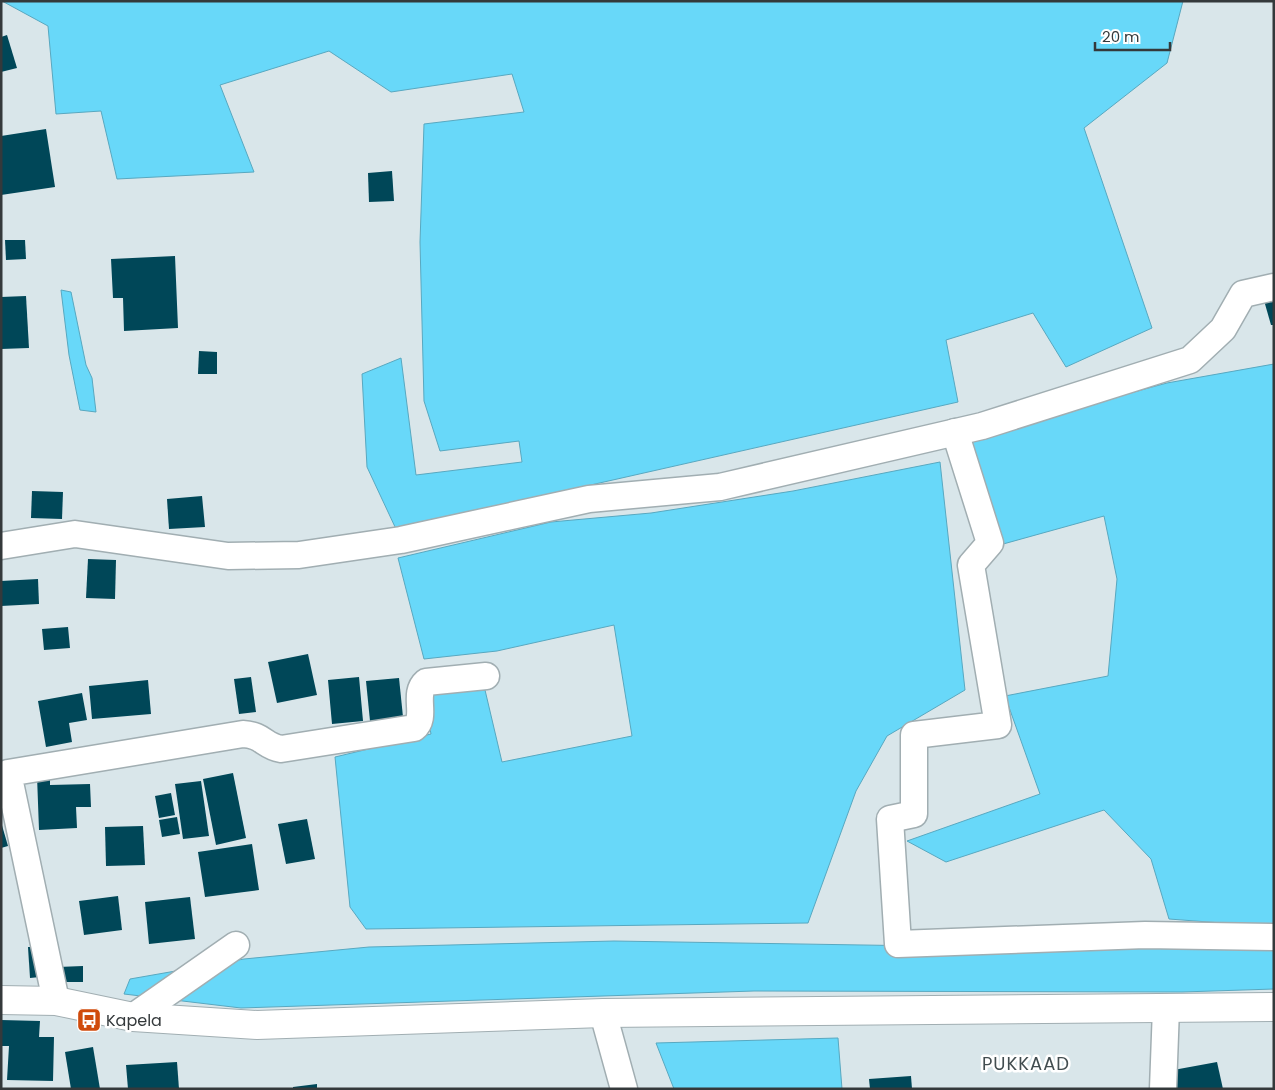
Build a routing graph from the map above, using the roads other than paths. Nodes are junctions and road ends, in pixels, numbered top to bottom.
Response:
1 (1274, 287) edge
2 (955, 432) junction
3 (1, 546) edge
4 (486, 676) dead end
5 (4, 765) edge
6 (1274, 937) edge
7 (236, 945) dead end
8 (1, 1000) edge
9 (56, 1001) junction
10 (1274, 1007) edge
11 (1166, 1008) junction
12 (603, 1013) junction
13 (132, 1017) junction
14 (624, 1089) edge
15 (1163, 1089) edge

1 - 2 street
2 - 3 street
2 - 6 street
4 - 5 street
5 - 9 street
7 - 13 street
8 - 9 street
9 - 13 street
10 - 11 street
11 - 12 street
11 - 15 street
12 - 13 street
12 - 14 street

